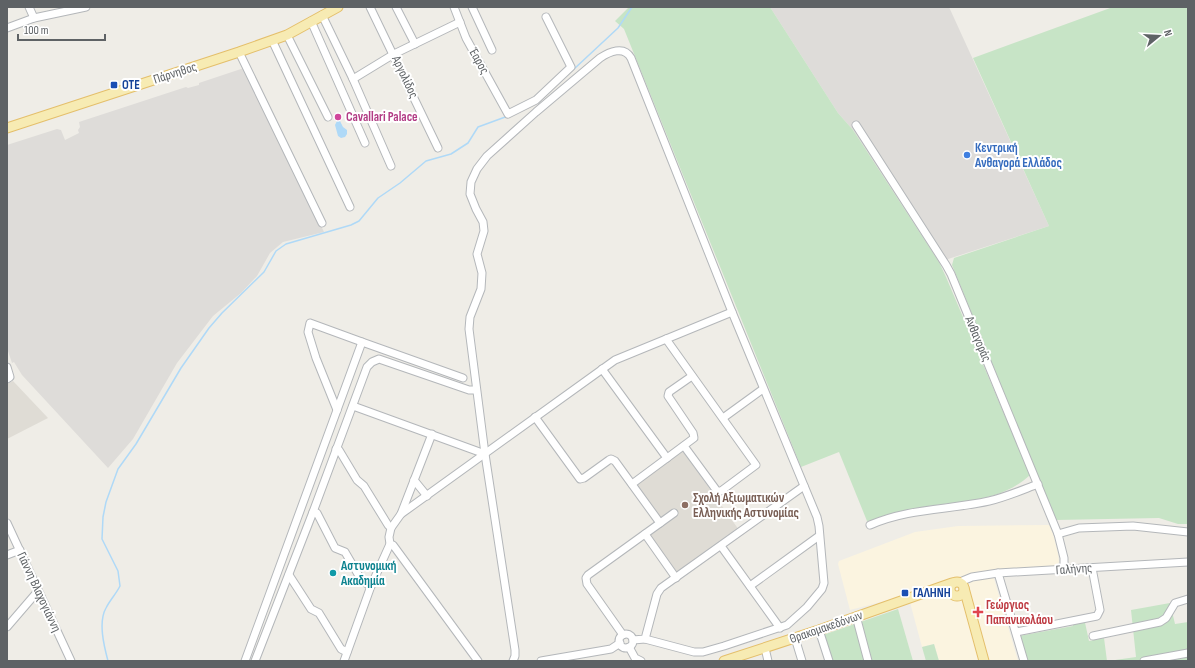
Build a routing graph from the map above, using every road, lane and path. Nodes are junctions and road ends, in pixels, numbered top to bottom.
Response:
1 (29, 7) edge
2 (86, 7) edge
3 (338, 7) edge
4 (370, 7) edge
5 (396, 7) edge
6 (454, 7) edge
7 (472, 7) edge
8 (58, 10) edge
9 (322, 15) junction
10 (546, 17) dead end
11 (34, 18) junction
12 (311, 21) junction
13 (460, 22) junction
14 (7, 28) edge
15 (287, 35) junction
16 (272, 40) junction
17 (415, 44) junction
18 (492, 50) dead end
19 (239, 52) junction
20 (394, 54) junction
21 (353, 79) junction
22 (328, 117) dead end
23 (856, 125) dead end
24 (7, 128) edge
25 (365, 143) dead end
26 (438, 148) dead end
27 (391, 166) dead end
28 (350, 207) dead end
29 (322, 223) dead end
30 (732, 312) junction
31 (666, 339) junction
32 (362, 342) junction
33 (7, 367) edge
34 (602, 369) junction
35 (692, 376) junction
36 (9, 378) edge
37 (463, 378) dead end
38 (763, 389) junction
39 (476, 390) junction
40 (353, 406) junction
41 (337, 410) junction
42 (535, 418) junction
43 (723, 418) junction
44 (432, 434) junction
45 (684, 446) junction
46 (336, 449) junction
47 (485, 454) junction
48 (667, 458) junction
49 (414, 480) junction
50 (632, 484) junction
51 (1038, 484) junction
52 (804, 486) junction
53 (427, 496) junction
54 (313, 512) junction
55 (674, 513) dead end
56 (401, 514) junction
57 (7, 523) edge
58 (660, 523) junction
59 (870, 525) dead end
60 (391, 528) junction
61 (1188, 532) edge
62 (645, 534) junction
63 (1058, 534) junction
64 (819, 536) junction
65 (390, 544) junction
66 (721, 546) junction
67 (20, 550) junction
68 (7, 556) edge
69 (1188, 562) edge
70 (1188, 566) edge
71 (1092, 568) junction
72 (1064, 570) junction
73 (998, 574) junction
74 (289, 575) junction
75 (676, 578) junction
76 (959, 584) junction
77 (371, 586) junction
78 (750, 586) junction
79 (38, 591) junction
80 (927, 593) junction
81 (955, 594) junction
82 (1188, 599) edge
83 (970, 608) junction
84 (856, 616) junction
85 (7, 627) edge
86 (780, 628) junction
87 (820, 630) junction
88 (1016, 632) junction
89 (623, 635) junction
90 (1093, 636) dead end
91 (795, 638) junction
92 (645, 639) junction
93 (620, 643) junction
94 (631, 643) junction
95 (765, 648) junction
96 (347, 652) junction
97 (1188, 653) edge
98 (637, 660) edge
99 (71, 661) edge
100 (245, 661) edge
101 (255, 661) edge
102 (344, 661) edge
103 (478, 661) edge
104 (513, 661) edge
105 (541, 661) edge
106 (724, 661) edge
107 (768, 661) edge
108 (802, 661) edge
109 (829, 661) edge
110 (868, 661) edge
111 (984, 661) edge
112 (1024, 661) edge
113 (1144, 661) edge

1 - 11 street
2 - 8 street
3 - 9 main road, Πάρνηθος
4 - 20 street, Αργολίδος
5 - 17 street
6 - 13 street, Έαρος
7 - 18 street
8 - 11 street
9 - 12 main road, Πάρνηθος
9 - 21 street
10 - 13 street, Έαρος
11 - 14 street
12 - 15 main road, Πάρνηθος
12 - 25 street
13 - 17 street
15 - 16 main road, Πάρνηθος
15 - 22 street
16 - 19 main road, Πάρνηθος
16 - 28 street
17 - 20 street
19 - 24 main road, Πάρνηθος
19 - 29 street
20 - 21 street
20 - 26 street, Αργολίδος
21 - 27 street
23 - 51 street, Ανθαγοράς
30 - 31 street
30 - 38 street
30 - 39 street
31 - 34 street
31 - 35 street
32 - 37 street
32 - 41 street
32 - 41 street
33 - 36 street
34 - 42 street
34 - 48 street
35 - 43 street
35 - 45 street
38 - 43 street
38 - 52 street
39 - 40 street
39 - 47 street
40 - 44 street
40 - 46 street
41 - 100 street
42 - 47 street
42 - 50 street
43 - 45 street
44 - 47 street
44 - 49 street
45 - 48 street
46 - 54 street
46 - 60 street
47 - 53 street
47 - 104 street
48 - 50 street
49 - 53 street
49 - 56 street
50 - 58 street
51 - 59 street
51 - 63 street, Ανθαγοράς
52 - 64 street
52 - 66 street
53 - 56 street
54 - 74 street
54 - 77 street
55 - 58 street
56 - 60 street
57 - 67 street, Γιάννη Βλαχογιάννη
58 - 62 street
60 - 65 street
61 - 63 street
62 - 75 street
62 - 89 street
63 - 72 street, Ανθαγοράς
64 - 78 street
64 - 86 street
65 - 77 street
65 - 103 street
66 - 75 street
66 - 78 street
67 - 68 street
67 - 79 street, Γιάννη Βλαχογιάννη
69 - 70 street
69 - 71 street, Γαλήνης
71 - 72 street, Γαλήνης
71 - 88 street
72 - 73 street, Γαλήνης
73 - 76 street, Γαλήνης
73 - 88 street
74 - 96 street
74 - 101 street
75 - 92 street
76 - 80 main road, Θρακομακεδόνων
76 - 81 main road
76 - 83 main road
77 - 96 street
78 - 86 street
79 - 85 street
79 - 99 street, Γιάννη Βλαχογιάννη
80 - 81 main road, Θρακομακεδόνων
80 - 84 main road, Θρακομακεδόνων
81 - 83 main road
82 - 90 street
83 - 111 main road
84 - 87 main road, Θρακομακεδόνων
84 - 110 street
86 - 92 street
87 - 91 main road, Θρακομακεδόνων
87 - 109 street
88 - 112 street
89 - 93 street
89 - 94 street
91 - 95 main road, Θρακομακεδόνων
91 - 108 street
92 - 94 street
93 - 94 street
93 - 105 street
94 - 98 street
95 - 106 main road, Θρακομακεδόνων
95 - 107 street
96 - 102 street
97 - 113 street

